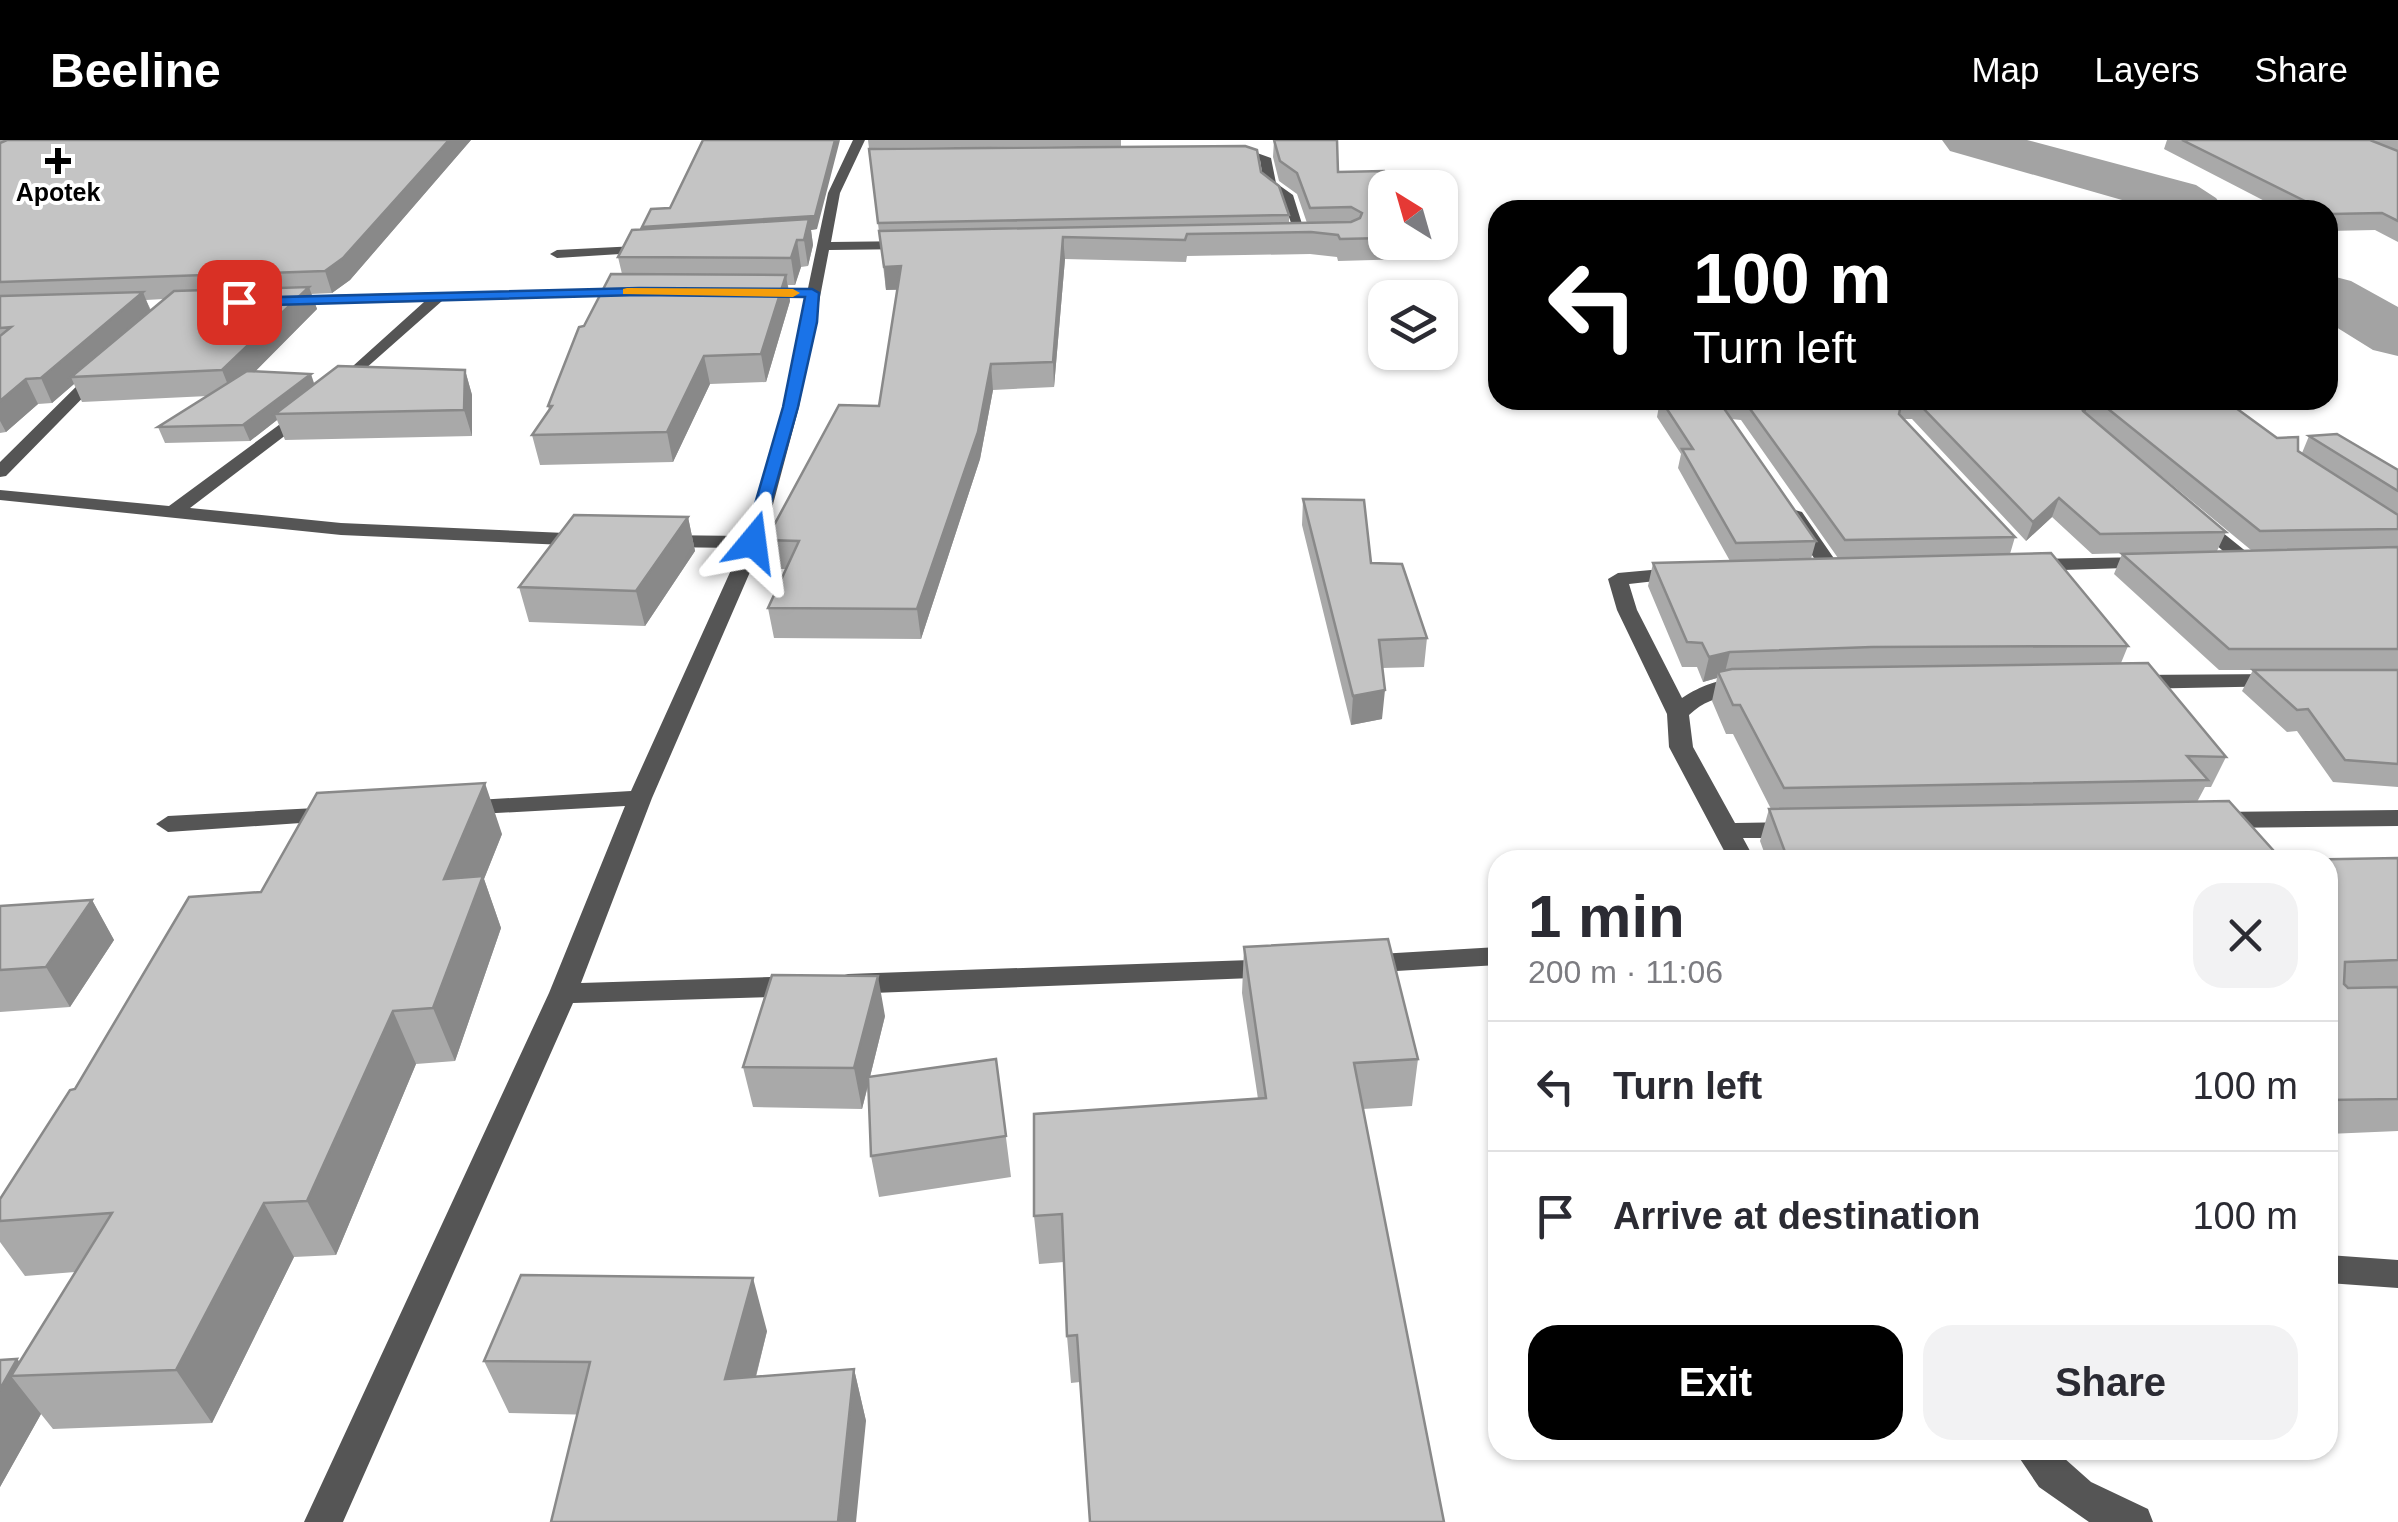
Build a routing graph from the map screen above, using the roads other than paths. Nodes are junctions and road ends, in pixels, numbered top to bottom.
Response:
1 (858, 151) edge
2 (1211, 152) edge
3 (1318, 236) edge
4 (820, 240) junction
5 (939, 244) edge
6 (662, 247) edge
7 (557, 254) dead end
8 (648, 292) edge
9 (438, 298) junction
10 (265, 301) edge
11 (119, 355) edge
12 (329, 395) edge
13 (315, 406) edge
14 (0, 472) edge
15 (0, 496) edge
16 (1788, 506) edge
17 (2188, 510) edge
18 (175, 511) junction
19 (753, 542) junction
20 (2022, 560) edge
21 (2168, 562) edge
22 (2207, 562) edge
23 (1832, 570) edge
24 (1702, 572) edge
25 (2302, 681) edge
26 (2110, 682) edge
27 (1777, 685) edge
28 (1678, 714) junction
29 (640, 798) junction
30 (443, 809) edge
31 (364, 813) edge
32 (2398, 818) edge
33 (2188, 821) edge
34 (168, 824) dead end
35 (1829, 829) edge
36 (1729, 831) junction
37 (1738, 850) edge
38 (1488, 957) edge
39 (1343, 965) edge
40 (1304, 967) edge
41 (563, 993) junction
42 (2338, 1271) edge
43 (2398, 1274) edge
44 (2042, 1460) edge
45 (322, 1522) edge
46 (2134, 1522) edge

1 - 4 street
2 - 3 street
4 - 5 street
4 - 19 street
6 - 7 street
8 - 9 street
9 - 10 street
9 - 12 street
11 - 14 street
13 - 18 street
15 - 18 street
16 - 23 street
17 - 22 street
18 - 19 street
19 - 29 street
20 - 21 street
24 - 28 street
25 - 26 street
27 - 28 street
28 - 36 street
29 - 30 street
29 - 41 street
31 - 34 street
32 - 33 street
35 - 36 street
36 - 37 street
38 - 39 street
40 - 41 street
41 - 45 street
42 - 43 street
44 - 46 street

